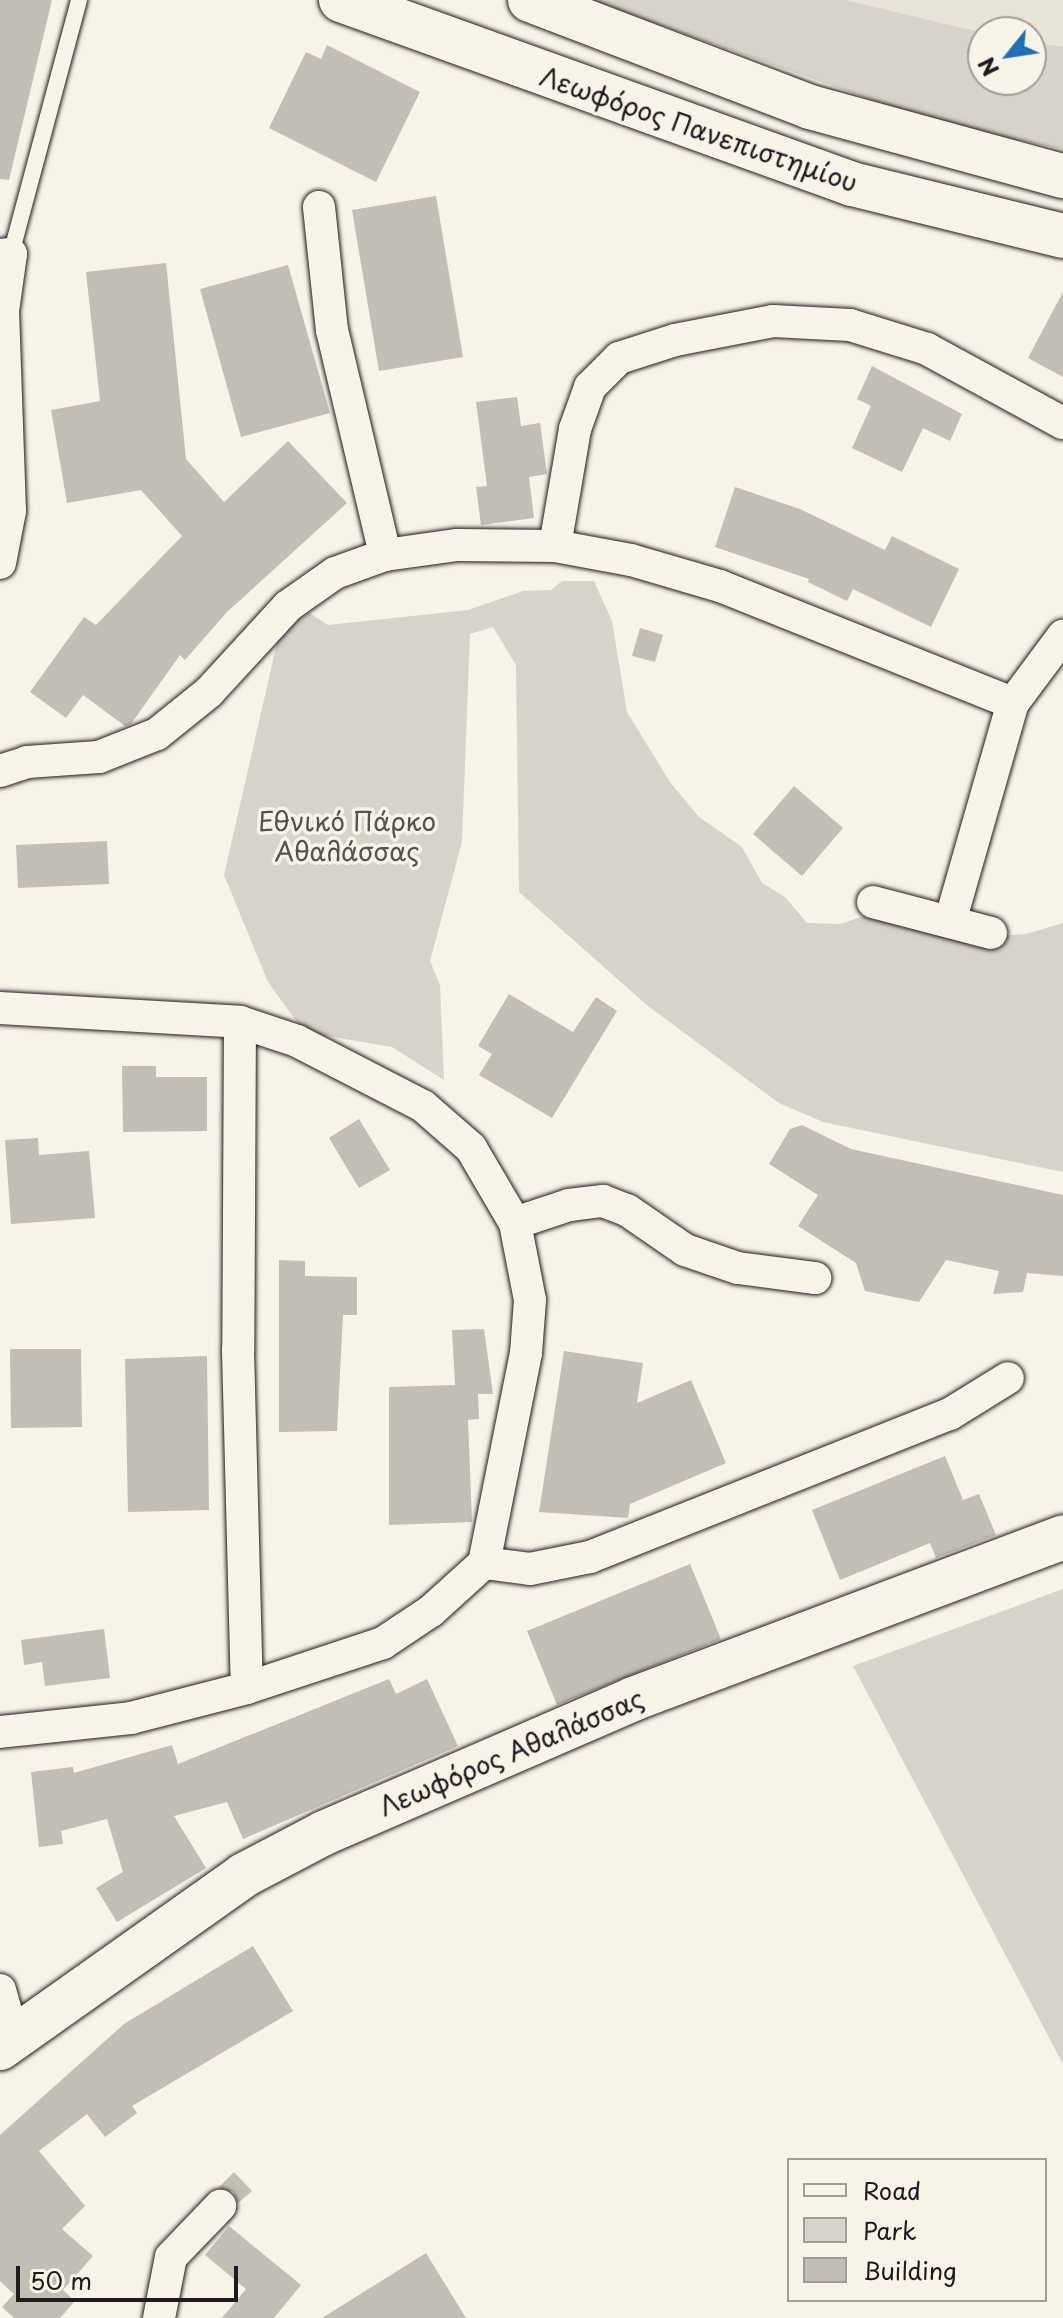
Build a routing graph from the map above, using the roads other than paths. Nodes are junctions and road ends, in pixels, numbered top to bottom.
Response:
1 (79, 0) edge
2 (341, 0) edge
3 (530, 0) edge
4 (1063, 176) edge
5 (319, 207) dead end
6 (1063, 236) edge
7 (6, 255) edge
8 (1063, 423) edge
9 (5, 511) edge
10 (555, 546) junction
11 (385, 555) junction
12 (0, 563) edge
13 (1063, 636) edge
14 (1013, 703) junction
15 (0, 771) edge
16 (873, 902) dead end
17 (950, 922) junction
18 (991, 933) dead end
19 (0, 1008) edge
20 (240, 1022) junction
21 (515, 1223) junction
22 (815, 1278) dead end
23 (1008, 1378) dead end
24 (1063, 1537) edge
25 (484, 1563) junction
26 (247, 1688) junction
27 (0, 1732) edge
28 (0, 1990) edge
29 (6, 2042) edge
30 (220, 2206) dead end
31 (159, 2318) edge

1 - 7 lane
2 - 6 main road, Λεωφόρος Πανεπιστημίου
3 - 4 main road
5 - 11 street
7 - 9 street
8 - 10 street
9 - 12 street
10 - 11 street
10 - 14 street
11 - 15 street
13 - 14 street
14 - 17 street
16 - 17 street
17 - 18 street
19 - 20 street
20 - 21 street
20 - 26 street
21 - 22 street
21 - 25 street
23 - 25 street
24 - 29 main road, Λεωφόρος Αθαλάσσας
25 - 26 street
26 - 27 street
28 - 29 street
30 - 31 street

